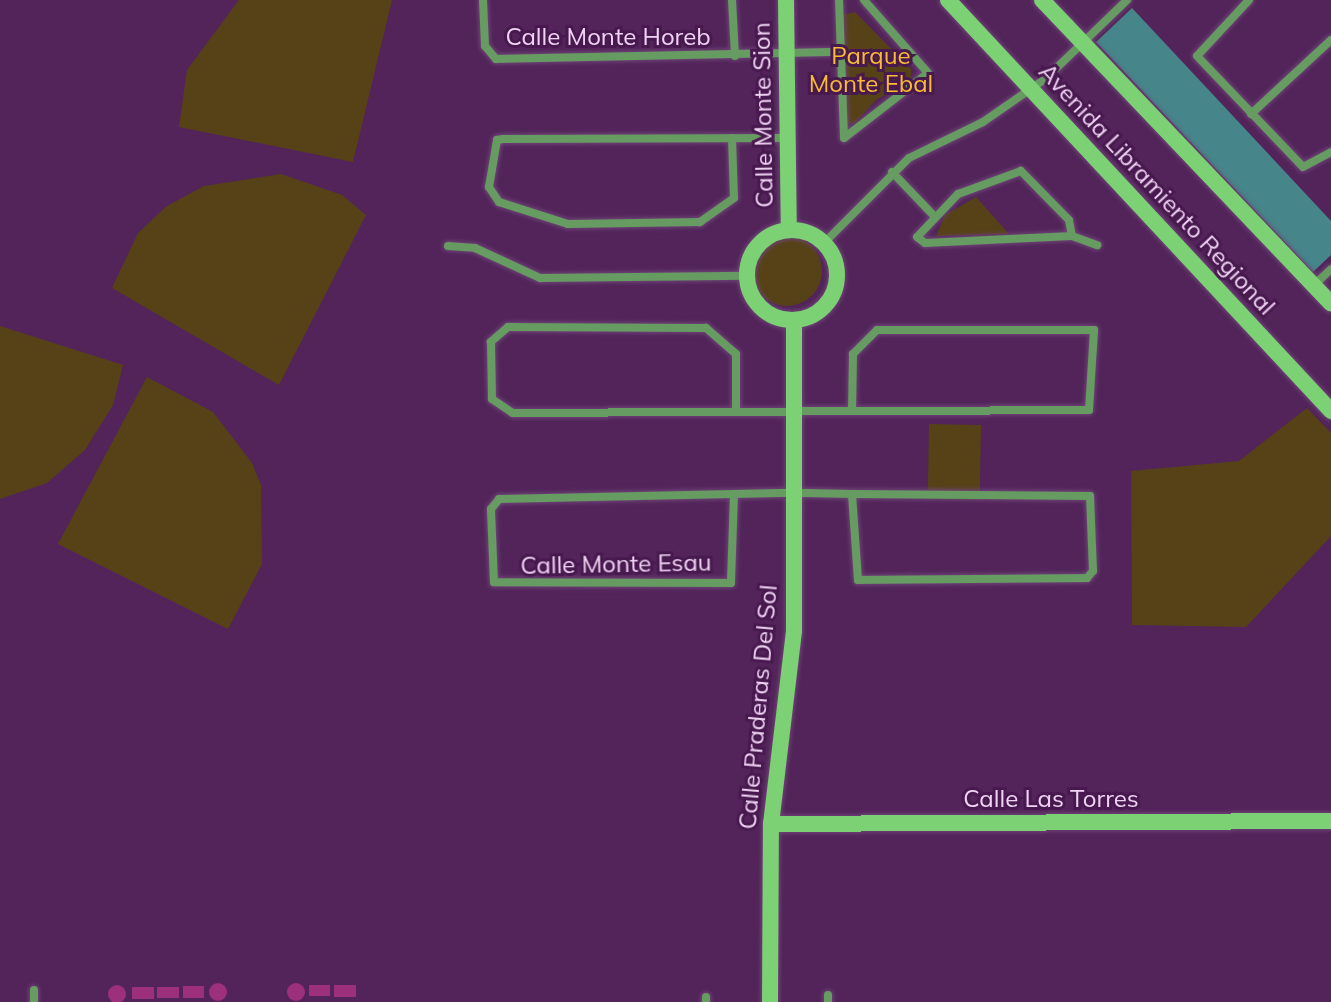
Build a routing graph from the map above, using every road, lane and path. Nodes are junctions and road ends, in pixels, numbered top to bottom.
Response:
1 (483, 0) edge
2 (732, 0) edge
3 (786, 0) edge
4 (839, 0) edge
5 (864, 0) edge
6 (948, 0) edge
7 (1042, 0) edge
8 (1127, 0) edge
9 (1249, 0) edge
10 (1331, 40) edge
11 (1083, 43) junction
12 (838, 52) junction
13 (785, 54) junction
14 (735, 56) junction
15 (1030, 89) junction
16 (1251, 114) junction
17 (732, 138) junction
18 (786, 138) junction
19 (1331, 152) edge
20 (892, 172) junction
21 (934, 216) junction
22 (789, 230) junction
23 (1072, 236) junction
24 (824, 243) junction
25 (1097, 245) dead end
26 (448, 246) dead end
27 (1331, 269) edge
28 (747, 276) junction
29 (1314, 285) junction
30 (1331, 304) edge
31 (794, 320) junction
32 (852, 411) junction
33 (1331, 411) edge
34 (736, 412) junction
35 (793, 412) junction
36 (792, 493) junction
37 (852, 494) junction
38 (734, 495) junction
39 (1331, 821) edge
40 (771, 824) junction
41 (34, 990) dead end
42 (34, 1002) edge
43 (770, 1002) edge

1 - 14 street, Calle Monte Horeb
2 - 14 street, Calle Monte Horeb
3 - 13 street, Calle Monte Sion
4 - 12 street
5 - 12 street
6 - 15 street, Avenida Libramiento Regional
7 - 11 street, Avenida Libramiento Regional
8 - 11 street
9 - 16 street
10 - 16 street
11 - 15 street
11 - 29 street, Avenida Libramiento Regional
12 - 13 street, Calle Monte Horeb
13 - 14 street, Calle Monte Horeb
13 - 18 street, Calle Monte Sion
15 - 20 street
15 - 33 street, Avenida Libramiento Regional
16 - 19 street
17 - 17 street
17 - 18 street
18 - 22 street, Calle Monte Sion
20 - 21 street
20 - 24 street
21 - 23 street
21 - 23 street
22 - 24 street
22 - 28 street
23 - 25 street
24 - 31 street
26 - 28 street
27 - 29 street
28 - 31 street
29 - 30 street, Avenida Libramiento Regional
31 - 35 street, Calle Praderas Del Sol
32 - 32 street
32 - 35 street
34 - 34 street
34 - 35 street
35 - 36 street, Calle Praderas Del Sol
36 - 37 street, Calle Monte Esau
36 - 38 street, Calle Monte Esau
36 - 40 street, Calle Praderas Del Sol
37 - 37 street, Calle Monte Esau
38 - 38 street, Calle Monte Esau
39 - 40 street, Calle Las Torres
40 - 43 street, Calle Praderas Del Sol
41 - 42 street

